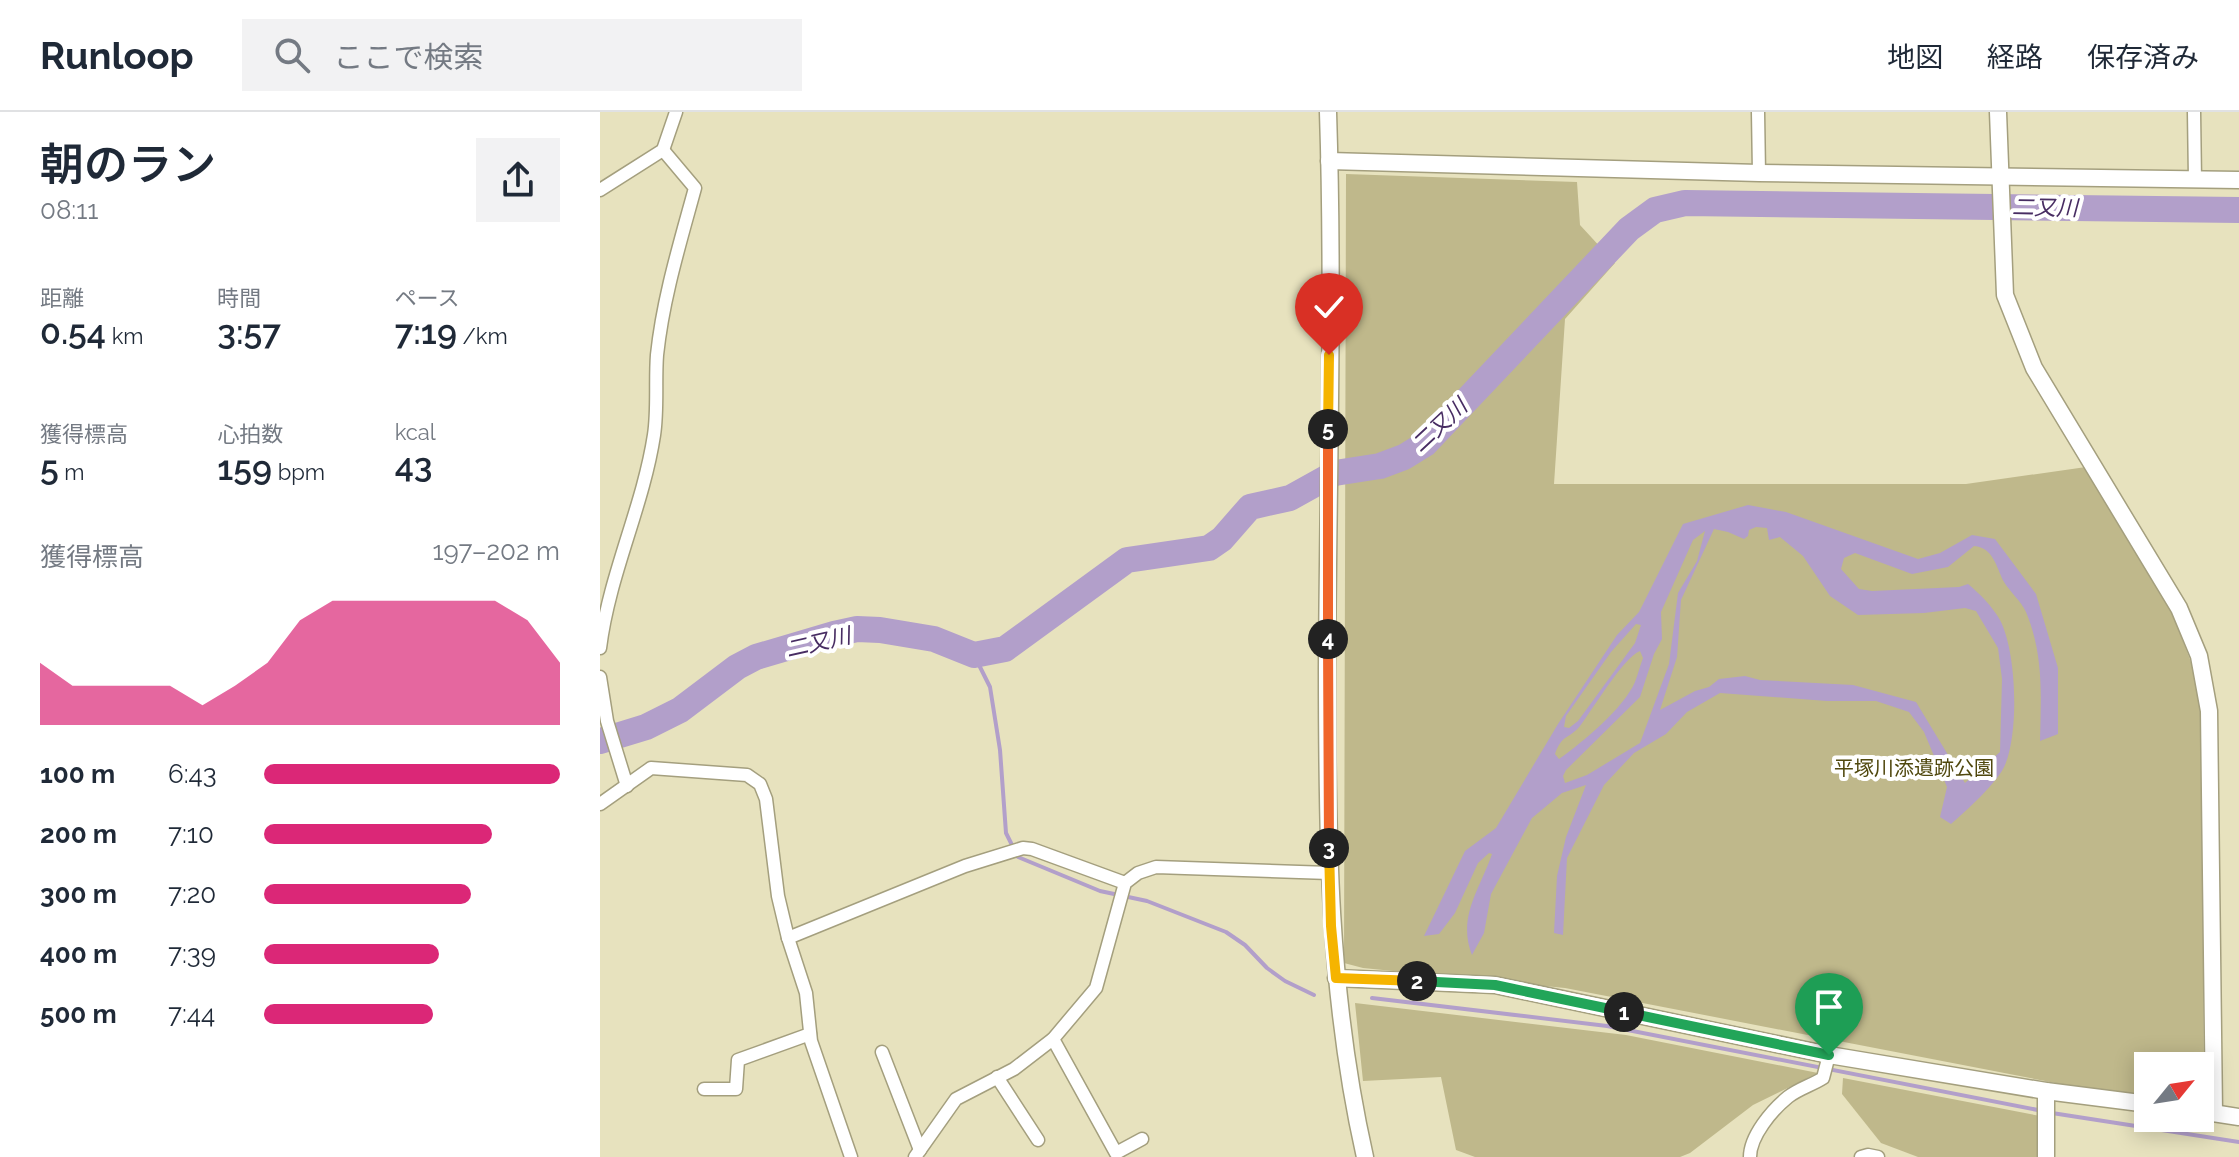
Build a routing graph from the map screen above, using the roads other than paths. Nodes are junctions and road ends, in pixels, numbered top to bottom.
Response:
1 (676, 112) edge
2 (1328, 112) edge
3 (1758, 112) edge
4 (1998, 112) edge
5 (2194, 112) edge
6 (663, 150) junction
7 (1329, 161) junction
8 (1759, 173) junction
9 (1999, 176) junction
10 (2195, 180) junction
11 (2239, 180) edge
12 (600, 190) edge
13 (602, 614) edge
14 (600, 648) edge
15 (600, 677) edge
16 (627, 786) junction
17 (600, 804) edge
18 (1329, 873) junction
19 (1125, 883) junction
20 (788, 938) junction
21 (1336, 978) junction
22 (810, 1034) junction
23 (1053, 1039) junction
24 (882, 1052) dead end
25 (2207, 1052) edge
26 (1829, 1055) junction
27 (997, 1077) junction
28 (704, 1089) dead end
29 (2046, 1098) junction
30 (2134, 1103) edge
31 (2214, 1113) edge
32 (2239, 1117) edge
33 (1142, 1139) dead end
34 (1038, 1140) dead end
35 (918, 1154) edge
36 (851, 1157) edge
37 (1365, 1157) edge
38 (1750, 1157) edge
39 (1861, 1157) edge
40 (1878, 1157) edge
41 (2046, 1157) edge

1 - 6 street
2 - 7 street
3 - 8 street
4 - 9 street
5 - 10 street
6 - 12 street
6 - 13 street
7 - 8 street
7 - 18 street
8 - 9 street
9 - 10 street
9 - 25 street
10 - 11 street
13 - 14 street
15 - 16 street
16 - 17 street
16 - 20 street
18 - 19 street
18 - 21 street
19 - 20 street
19 - 23 street
20 - 22 street
21 - 26 street
21 - 37 street
22 - 28 street
22 - 36 street
23 - 27 street
23 - 33 street
24 - 35 street
26 - 29 street
26 - 38 street
27 - 34 street
27 - 35 street
29 - 30 street
29 - 41 street
31 - 32 street
39 - 40 street

